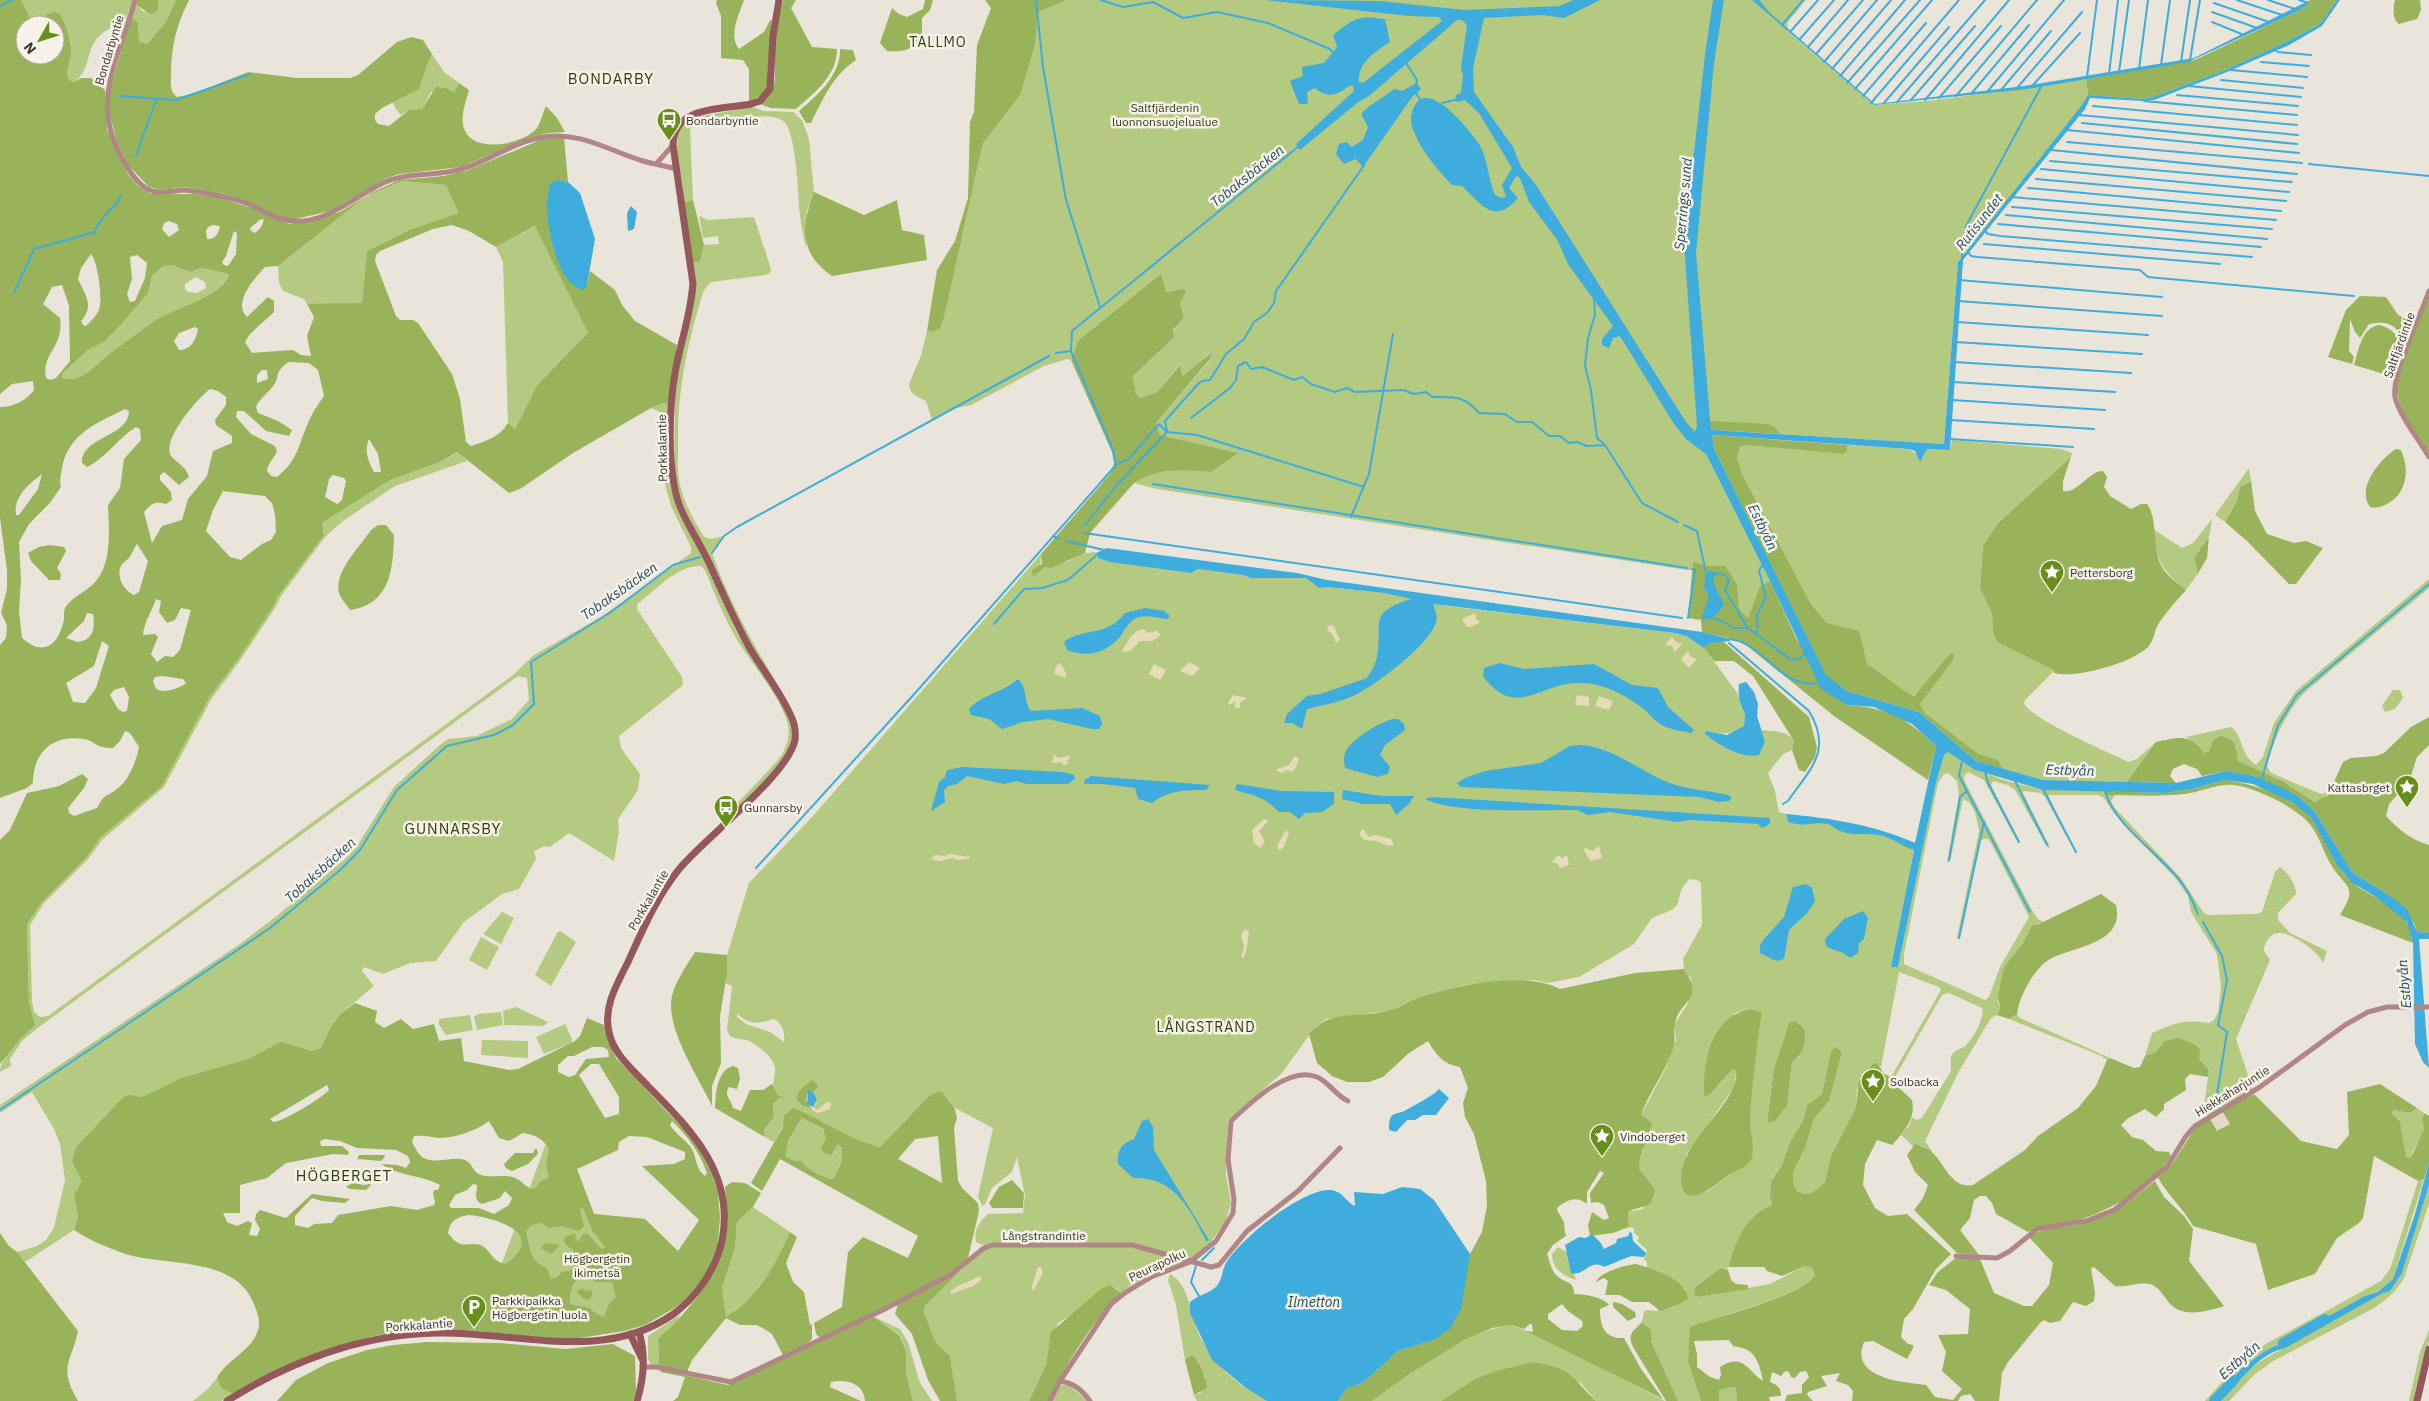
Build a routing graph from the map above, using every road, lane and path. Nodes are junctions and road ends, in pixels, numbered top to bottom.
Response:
1 (135, 0) edge
2 (779, 0) edge
3 (673, 145) junction
4 (656, 164) junction
5 (676, 169) junction
6 (2429, 291) edge
7 (2429, 457) edge
8 (2428, 1007) edge
9 (1348, 1101) dead end
10 (1340, 1148) dead end
11 (1956, 1256) dead end
12 (1190, 1262) junction
13 (639, 1332) junction
14 (630, 1334) junction
15 (2429, 1349) edge
16 (643, 1363) junction
17 (1060, 1381) junction
18 (228, 1401) edge
19 (637, 1401) edge
20 (1050, 1401) edge
21 (1090, 1401) edge
22 (2417, 1401) edge

1 - 4 street, Bondarbyntie
2 - 3 street, Porkkalantie
3 - 4 street
3 - 5 street, Porkkalantie
4 - 5 street, Bondarbyntie
5 - 13 street, Porkkalantie
6 - 7 street, Saltfjärdintie
8 - 11 street, Hiekkaharjuntie
9 - 12 street, Peurapolku
10 - 12 street, Långstrandintie
12 - 16 street, Långstrandintie
12 - 17 street, Peurapolku
13 - 14 street, Porkkalantie
13 - 16 street
14 - 16 street
14 - 18 street, Porkkalantie
15 - 22 street
16 - 19 street
17 - 20 street, Peurapolku
17 - 21 street

